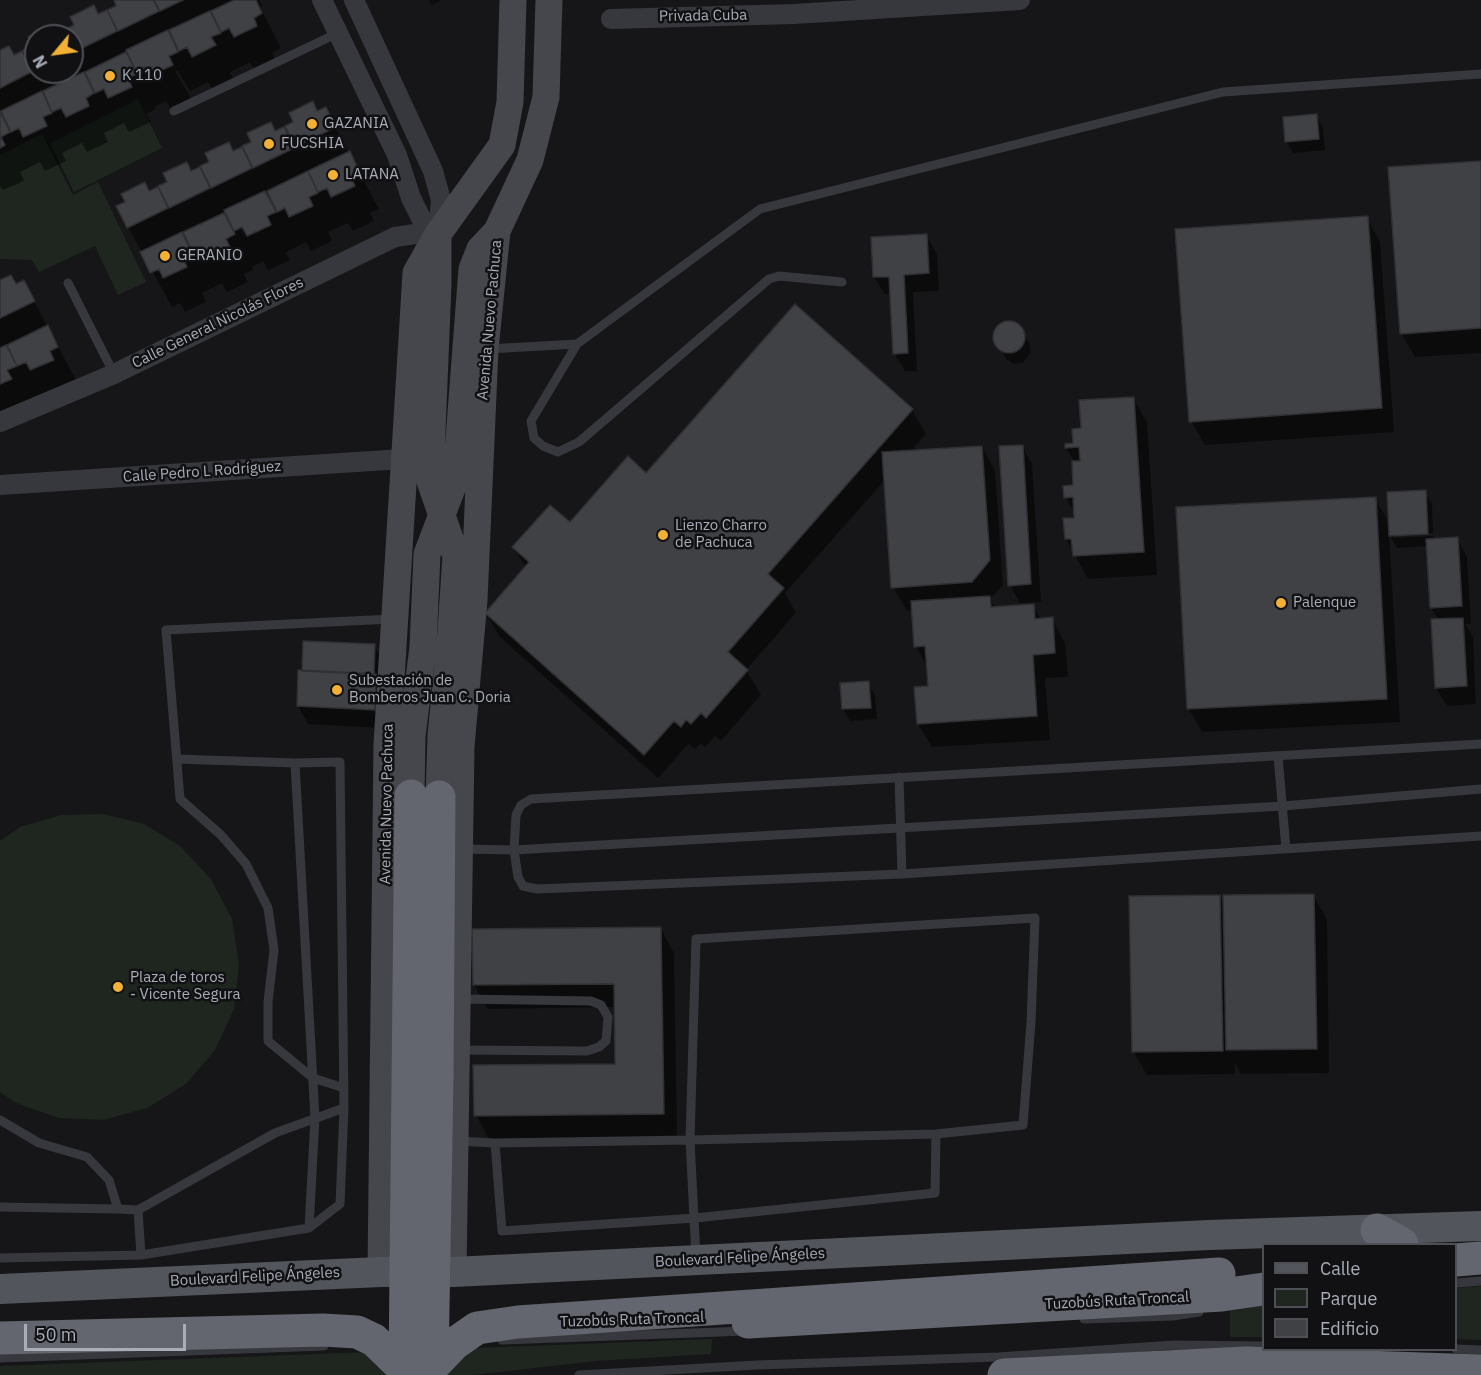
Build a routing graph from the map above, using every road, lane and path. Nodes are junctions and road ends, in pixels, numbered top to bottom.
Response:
1 (322, 0) edge
2 (354, 0) edge
3 (513, 0) edge
4 (549, 0) edge
5 (1020, 0) edge
6 (926, 3) edge
7 (794, 7) edge
8 (611, 19) dead end
9 (338, 33) junction
10 (1481, 74) edge
11 (174, 111) dead end
12 (497, 231) junction
13 (438, 234) junction
14 (842, 282) dead end
15 (68, 283) dead end
16 (577, 344) junction
17 (485, 349) junction
18 (114, 374) junction
19 (0, 422) edge
20 (403, 459) junction
21 (0, 485) edge
22 (442, 515) junction
23 (394, 619) junction
24 (1481, 744) edge
25 (1278, 756) junction
26 (177, 759) junction
27 (295, 763) junction
28 (899, 777) junction
29 (1481, 789) edge
30 (425, 797) joint
31 (1283, 806) junction
32 (901, 828) junction
33 (1481, 836) edge
34 (460, 849) junction
35 (1286, 849) junction
36 (514, 850) junction
37 (902, 874) junction
38 (458, 999) junction
39 (457, 1050) junction
40 (313, 1078) junction
41 (344, 1088) junction
42 (345, 1108) junction
43 (315, 1118) junction
44 (0, 1120) edge
45 (936, 1134) junction
46 (455, 1140) junction
47 (690, 1140) junction
48 (495, 1143) junction
49 (0, 1207) edge
50 (118, 1209) junction
51 (138, 1210) junction
52 (695, 1218) junction
53 (454, 1221) junction
54 (383, 1222) junction
55 (1481, 1226) edge
56 (309, 1228) junction
57 (1390, 1237) edge
58 (141, 1255) junction
59 (0, 1258) edge
60 (1481, 1258) edge
61 (696, 1260) junction
62 (1457, 1260) edge
63 (381, 1272) junction
64 (453, 1272) junction
65 (1262, 1272) edge
66 (1481, 1281) edge
67 (1457, 1283) edge
68 (0, 1289) edge
69 (1262, 1289) edge
70 (1207, 1311) dead end
71 (1078, 1319) dead end
72 (805, 1329) dead end
73 (0, 1338) edge
74 (497, 1340) dead end
75 (473, 1341) dead end
76 (355, 1345) dead end
77 (331, 1346) dead end
78 (1262, 1346) edge
79 (0, 1352) edge
80 (0, 1358) edge
81 (1471, 1360) edge
82 (419, 1362) edge
83 (579, 1375) edge
84 (1004, 1375) edge
85 (1421, 1375) edge

1 - 9 street
2 - 13 street, Avenida Nuevo Pachuca
3 - 13 main road
4 - 12 main road
5 - 6 street, Privada Cuba
6 - 7 street, Privada Cuba
7 - 8 street, Privada Cuba
9 - 11 lane
9 - 13 street
10 - 16 lane
12 - 13 main road
12 - 17 main road, Avenida Nuevo Pachuca
12 - 22 main road
13 - 18 street, Calle General Nicolás Flores
13 - 20 main road, Avenida Nuevo Pachuca
13 - 22 main road
14 - 16 lane
15 - 18 lane
16 - 17 lane
17 - 34 main road, Avenida Nuevo Pachuca
18 - 19 street, Calle General Nicolás Flores
20 - 21 street, Calle Pedro L Rodríguez
20 - 23 main road, Avenida Nuevo Pachuca
22 - 30 main road
23 - 26 lane
23 - 54 main road, Avenida Nuevo Pachuca
24 - 25 lane
25 - 28 lane
25 - 31 lane
26 - 27 lane
26 - 40 lane
27 - 40 lane
27 - 41 lane
28 - 32 lane
28 - 36 lane
29 - 31 lane
30 - 82 highway, bridge
31 - 32 lane
31 - 35 lane
32 - 36 lane
32 - 37 lane
33 - 35 lane
34 - 36 lane
34 - 38 main road, Avenida Nuevo Pachuca
35 - 37 lane
36 - 37 lane
38 - 39 main road, Avenida Nuevo Pachuca
38 - 39 lane
39 - 46 main road, Avenida Nuevo Pachuca
40 - 41 lane
40 - 43 lane
41 - 42 lane
42 - 43 lane
42 - 56 lane
43 - 51 lane
43 - 56 lane
44 - 50 lane
45 - 47 lane
45 - 47 lane
45 - 52 lane
46 - 48 lane
46 - 53 main road, Avenida Nuevo Pachuca
47 - 48 lane
47 - 52 lane
48 - 52 lane
49 - 50 lane
50 - 51 lane
51 - 58 lane
52 - 61 lane
53 - 54 main road
53 - 64 main road, Avenida Nuevo Pachuca
54 - 63 main road, Avenida Nuevo Pachuca
55 - 57 main road, Boulevard Felipe Ángeles
56 - 58 lane
57 - 61 main road, Boulevard Felipe Ángeles
58 - 59 lane
60 - 62 highway
61 - 64 main road, Boulevard Felipe Ángeles
63 - 64 main road, Boulevard Felipe Ángeles
63 - 68 main road, Boulevard Felipe Ángeles
65 - 82 highway, bridge
66 - 67 lane
69 - 79 highway
70 - 71 lane, Tuzobús Ruta Troncal
72 - 74 lane, Tuzobús Ruta Troncal
73 - 82 highway, bridge
75 - 82 lane
76 - 82 lane
77 - 80 lane
78 - 83 lane
81 - 84 highway
81 - 85 highway

